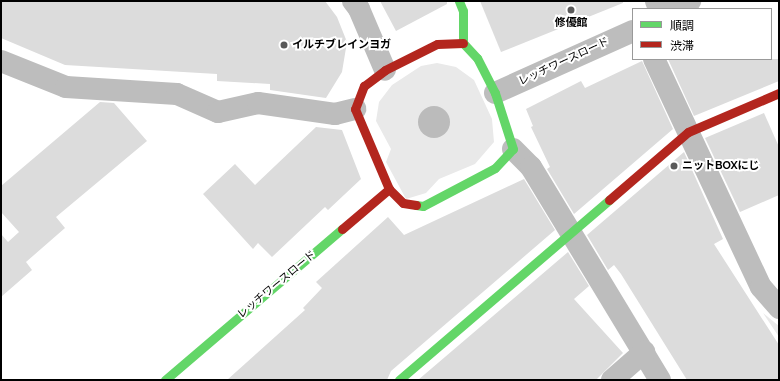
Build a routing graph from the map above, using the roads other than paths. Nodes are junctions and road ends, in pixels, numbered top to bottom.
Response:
1 (353, 1) edge
2 (459, 1) edge
3 (690, 1) edge
4 (674, 8) edge
5 (632, 31) edge
6 (463, 43) junction
7 (654, 60) edge
8 (1, 61) edge
9 (385, 70) junction
10 (495, 93) junction
11 (779, 93) edge
12 (356, 109) junction
13 (688, 132) junction
14 (513, 149) junction
15 (389, 190) junction
16 (571, 232) junction
17 (779, 308) edge
18 (644, 352) junction
19 (165, 380) edge
20 (399, 380) edge
21 (612, 380) edge
22 (660, 380) edge

1 - 9 street
2 - 6 street
3 - 4 street
5 - 10 street, レッチワースロード
6 - 9 street
6 - 10 street
7 - 13 street
8 - 12 street
9 - 12 street
10 - 14 street
11 - 13 street
12 - 15 street
13 - 16 street
13 - 17 street
14 - 15 street
14 - 16 street
15 - 19 street, レッチワースロード
16 - 18 street
16 - 20 street
18 - 21 street
18 - 22 street

